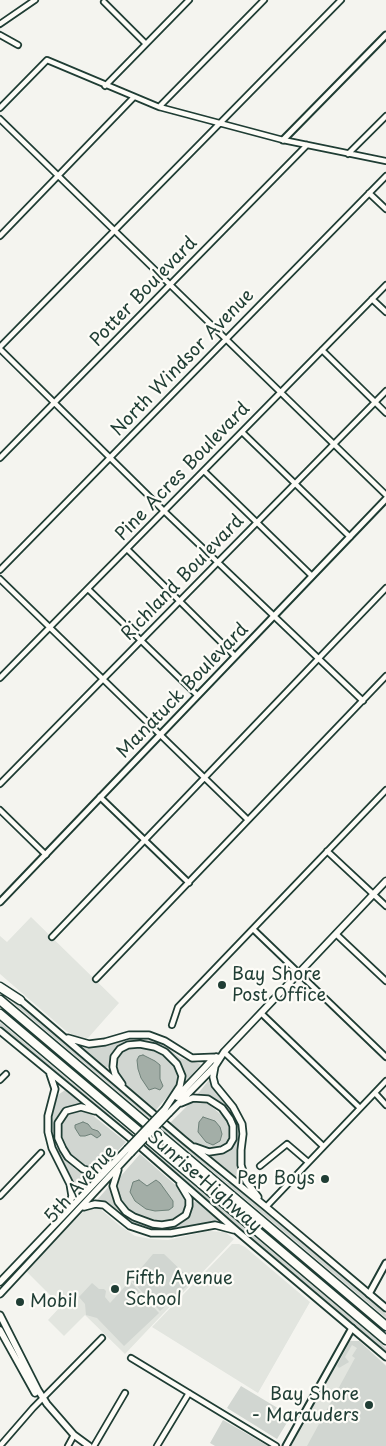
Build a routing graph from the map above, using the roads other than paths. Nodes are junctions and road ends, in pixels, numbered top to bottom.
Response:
1 (35, 0) edge
2 (181, 0) edge
3 (264, 0) edge
4 (341, 0) edge
5 (104, 2) dead end
6 (187, 2) edge
7 (0, 24) edge
8 (0, 35) edge
9 (386, 35) edge
10 (146, 44) junction
11 (18, 45) dead end
12 (105, 86) junction
13 (134, 97) junction
14 (0, 108) edge
15 (159, 108) junction
16 (386, 116) edge
17 (0, 119) edge
18 (219, 124) junction
19 (283, 140) junction
20 (307, 145) junction
21 (348, 154) junction
22 (386, 161) edge
23 (57, 175) junction
24 (386, 176) edge
25 (369, 193) junction
26 (386, 209) edge
27 (115, 230) junction
28 (0, 236) edge
29 (170, 284) junction
30 (386, 285) edge
31 (372, 299) junction
32 (386, 312) edge
33 (227, 338) junction
34 (0, 348) edge
35 (322, 350) junction
36 (386, 391) edge
37 (281, 392) junction
38 (55, 402) junction
39 (375, 402) junction
40 (386, 413) edge
41 (242, 432) junction
42 (334, 444) junction
43 (110, 457) junction
44 (0, 458) edge
45 (204, 471) junction
46 (295, 483) junction
47 (386, 495) edge
48 (386, 499) edge
49 (164, 511) junction
50 (257, 522) junction
51 (350, 537) junction
52 (127, 549) junction
53 (218, 562) junction
54 (0, 570) edge
55 (312, 576) junction
56 (0, 579) edge
57 (386, 588) edge
58 (88, 589) junction
59 (180, 601) junction
60 (274, 616) junction
61 (50, 628) junction
62 (141, 640) junction
63 (235, 656) junction
64 (318, 658) junction
65 (386, 676) edge
66 (0, 678) edge
67 (103, 679) junction
68 (198, 695) junction
69 (363, 701) junction
70 (159, 734) junction
71 (204, 778) junction
72 (0, 784) edge
73 (386, 790) edge
74 (100, 797) junction
75 (0, 810) edge
76 (248, 820) junction
77 (145, 840) junction
78 (328, 851) junction
79 (46, 855) junction
80 (386, 881) edge
81 (189, 883) junction
82 (374, 894) junction
83 (0, 902) edge
84 (386, 906) edge
85 (253, 929) junction
86 (336, 934) junction
87 (52, 937) dead end
88 (299, 974) junction
89 (96, 979) dead end
90 (386, 982) edge
91 (0, 983) edge
92 (0, 987) edge
93 (0, 1000) edge
94 (20, 1000) junction
95 (261, 1013) junction
96 (0, 1014) edge
97 (172, 1025) dead end
98 (0, 1031) edge
99 (64, 1037) junction
100 (224, 1052) junction
101 (217, 1057) junction
102 (386, 1057) edge
103 (215, 1066) junction
104 (48, 1072) junction
105 (6, 1074) dead end
106 (0, 1080) edge
107 (386, 1081) edge
108 (375, 1093) junction
109 (129, 1094) junction
110 (177, 1104) junction
111 (386, 1105) edge
112 (360, 1108) junction
113 (167, 1111) junction
114 (99, 1113) junction
115 (184, 1140) junction
116 (323, 1146) junction
117 (41, 1153) dead end
118 (119, 1162) junction
119 (308, 1162) junction
120 (260, 1166) dead end
121 (173, 1174) junction
122 (0, 1196) edge
123 (82, 1207) junction
124 (266, 1207) junction
125 (66, 1214) junction
126 (238, 1232) junction
127 (386, 1263) edge
128 (0, 1282) edge
129 (0, 1294) edge
130 (369, 1294) junction
131 (386, 1308) edge
132 (0, 1316) edge
133 (386, 1326) edge
134 (352, 1328) junction
135 (0, 1330) edge
136 (102, 1338) dead end
137 (386, 1340) edge
138 (386, 1357) edge
139 (131, 1358) dead end
140 (23, 1368) junction
141 (125, 1393) dead end
142 (189, 1393) junction
143 (42, 1400) junction
144 (73, 1436) junction
145 (0, 1446) edge
146 (68, 1446) edge
147 (84, 1446) edge
148 (89, 1446) edge
149 (94, 1446) edge
150 (157, 1446) edge
151 (276, 1446) edge
152 (286, 1446) edge

1 - 7 street
2 - 6 street
3 - 15 street
4 - 18 street
5 - 10 street
6 - 10 street
8 - 11 street
9 - 19 street
10 - 12 street
12 - 13 street
12 - 14 street
13 - 15 street
13 - 23 street
15 - 18 street
16 - 21 street
17 - 23 street
18 - 19 street
18 - 27 street
19 - 20 street
20 - 21 street
20 - 29 street, Potter Boulevard
21 - 22 street
23 - 27 street
23 - 28 street
24 - 25 street, North Windsor Avenue
25 - 26 street
25 - 33 street, North Windsor Avenue
27 - 29 street
27 - 34 street
29 - 33 street
29 - 38 street, Potter Boulevard
30 - 31 street, Pine Acres Boulevard
31 - 32 street
31 - 35 street, Pine Acres Boulevard
33 - 37 street
33 - 43 street, North Windsor Avenue
34 - 38 street
35 - 37 street, Pine Acres Boulevard
35 - 39 street
36 - 39 street, Richland Boulevard
37 - 41 street, Pine Acres Boulevard
37 - 42 street
38 - 43 street
38 - 44 street, Potter Boulevard
39 - 40 street
39 - 42 street, Richland Boulevard
41 - 45 street, Pine Acres Boulevard
41 - 46 street
42 - 46 street, Richland Boulevard
42 - 47 street
43 - 49 street
43 - 54 street, North Windsor Avenue
45 - 49 street, Pine Acres Boulevard
45 - 50 street
46 - 50 street, Richland Boulevard
46 - 51 street
48 - 51 street, Manatuck Boulevard
49 - 52 street, Pine Acres Boulevard
49 - 53 street
50 - 53 street, Richland Boulevard
50 - 55 street
51 - 55 street, Manatuck Boulevard
52 - 58 street, Pine Acres Boulevard
52 - 59 street
53 - 59 street, Richland Boulevard
53 - 60 street
55 - 60 street, Manatuck Boulevard
56 - 61 street
57 - 64 street
58 - 61 street, Pine Acres Boulevard
58 - 62 street
59 - 62 street, Richland Boulevard
59 - 63 street
60 - 63 street, Manatuck Boulevard
60 - 64 street
61 - 66 street, Pine Acres Boulevard
61 - 67 street
62 - 67 street, Richland Boulevard
62 - 68 street
63 - 68 street, Manatuck Boulevard
64 - 69 street
64 - 71 street
65 - 69 street
67 - 70 street
67 - 72 street, Richland Boulevard
68 - 70 street, Manatuck Boulevard
69 - 76 street
70 - 71 street
70 - 74 street, Manatuck Boulevard
71 - 76 street
71 - 77 street
73 - 78 street
74 - 77 street
74 - 79 street, Manatuck Boulevard
75 - 79 street
76 - 81 street
77 - 81 street
77 - 87 street
78 - 82 street
78 - 85 street
79 - 83 street, Manatuck Boulevard
80 - 82 main road, 5th Avenue
81 - 89 street
82 - 84 street
82 - 86 main road, 5th Avenue
85 - 88 street
85 - 97 street
86 - 88 main road, 5th Avenue
86 - 90 street
88 - 95 main road, 5th Avenue
88 - 102 street
91 - 94 main road, Sunrise Highway
92 - 94 highway
93 - 133 highway, Sunrise Highway
94 - 99 main road, Sunrise Highway
95 - 100 main road, 5th Avenue
95 - 112 street
96 - 137 highway, Sunrise Highway
98 - 104 main road, Sunrise Highway
99 - 101 main road
99 - 109 main road, Sunrise Highway
100 - 101 main road, 5th Avenue
100 - 103 main road, 5th Avenue
100 - 116 street
101 - 113 main road, 5th Avenue
103 - 110 main road, 5th Avenue
103 - 124 main road
104 - 114 main road, Sunrise Highway
104 - 125 main road
105 - 106 street
107 - 108 street
108 - 111 street
108 - 112 street
109 - 113 main road
109 - 115 main road, Sunrise Highway
110 - 113 main road, 5th Avenue
110 - 115 main road
112 - 116 street
113 - 118 main road, 5th Avenue, bridge
114 - 118 main road
114 - 121 main road, Sunrise Highway
115 - 124 main road, Sunrise Highway
116 - 119 street
117 - 122 street
118 - 121 main road
118 - 123 main road, 5th Avenue
118 - 125 main road, 5th Avenue
119 - 120 street
119 - 124 street
121 - 126 main road, Sunrise Highway
123 - 126 main road
123 - 129 main road, 5th Avenue
124 - 130 main road, Sunrise Highway
125 - 128 main road, 5th Avenue
126 - 134 main road, Sunrise Highway
127 - 130 street
130 - 131 main road, Sunrise Highway
132 - 140 main road
134 - 138 main road, Sunrise Highway
134 - 152 street
135 - 140 main road
136 - 143 street
139 - 142 street
140 - 143 main road
141 - 149 street
142 - 150 street
142 - 151 street
143 - 144 main road
143 - 145 street
144 - 146 street
144 - 147 main road
144 - 148 main road

